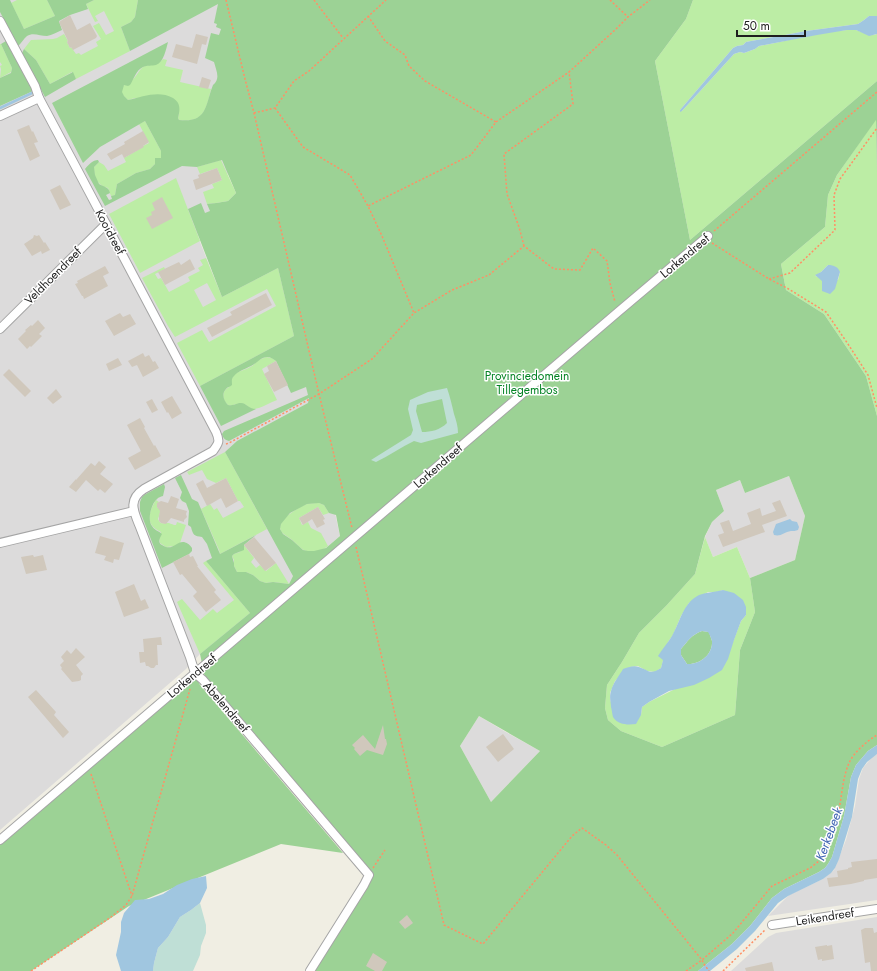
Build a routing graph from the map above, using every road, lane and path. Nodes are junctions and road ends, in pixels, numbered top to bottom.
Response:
1 (226, 0) edge
2 (314, 0) edge
3 (386, 0) edge
4 (610, 0) edge
5 (650, 0) edge
6 (368, 16) junction
7 (628, 17) junction
8 (0, 21) edge
9 (343, 39) junction
10 (569, 72) junction
11 (877, 92) edge
12 (39, 98) junction
13 (275, 108) junction
14 (254, 114) junction
15 (0, 116) edge
16 (496, 122) junction
17 (877, 128) edge
18 (368, 206) junction
19 (106, 224) junction
20 (708, 236) junction
21 (524, 246) junction
22 (769, 279) junction
23 (618, 312) junction
24 (414, 313) junction
25 (0, 329) edge
26 (319, 394) junction
27 (877, 408) edge
28 (218, 444) junction
29 (134, 511) junction
30 (354, 538) junction
31 (0, 543) edge
32 (195, 673) junction
33 (190, 689) dead end
34 (877, 735) edge
35 (88, 765) junction
36 (0, 840) edge
37 (385, 850) dead end
38 (369, 875) junction
39 (132, 896) junction
40 (877, 909) edge
41 (772, 925) joint
42 (702, 960) junction
43 (32, 971) edge
44 (310, 971) edge
45 (686, 971) edge
46 (709, 971) edge
47 (723, 971) edge

1 - 14 path
2 - 9 path
3 - 6 path
4 - 7 path
5 - 7 path
6 - 9 path
6 - 16 path
7 - 10 path
8 - 12 street, Kooidreef
9 - 13 path
10 - 16 path
10 - 21 path
11 - 20 path, Lorkendreef
12 - 15 street
12 - 19 street, Kooidreef
13 - 14 path
13 - 18 path
14 - 26 path
16 - 18 path
17 - 22 path
18 - 24 path
19 - 25 street, Veldhoendreef
19 - 28 street, Kooidreef
20 - 22 path
20 - 23 street, Lorkendreef
21 - 23 path
21 - 24 path
22 - 27 path
23 - 30 street, Lorkendreef
24 - 26 path
26 - 28 path
26 - 30 path
28 - 29 street
29 - 31 street
29 - 32 street, Abelendreef
30 - 32 street, Lorkendreef
30 - 42 path
32 - 35 street, Lorkendreef
32 - 38 street, Abelendreef
33 - 39 path
34 - 42 path
35 - 36 street, Lorkendreef
35 - 39 path
37 - 38 path
38 - 44 street
39 - 43 path
40 - 41 street, Leikendreef
41 - 47 path
42 - 45 path
42 - 46 path

